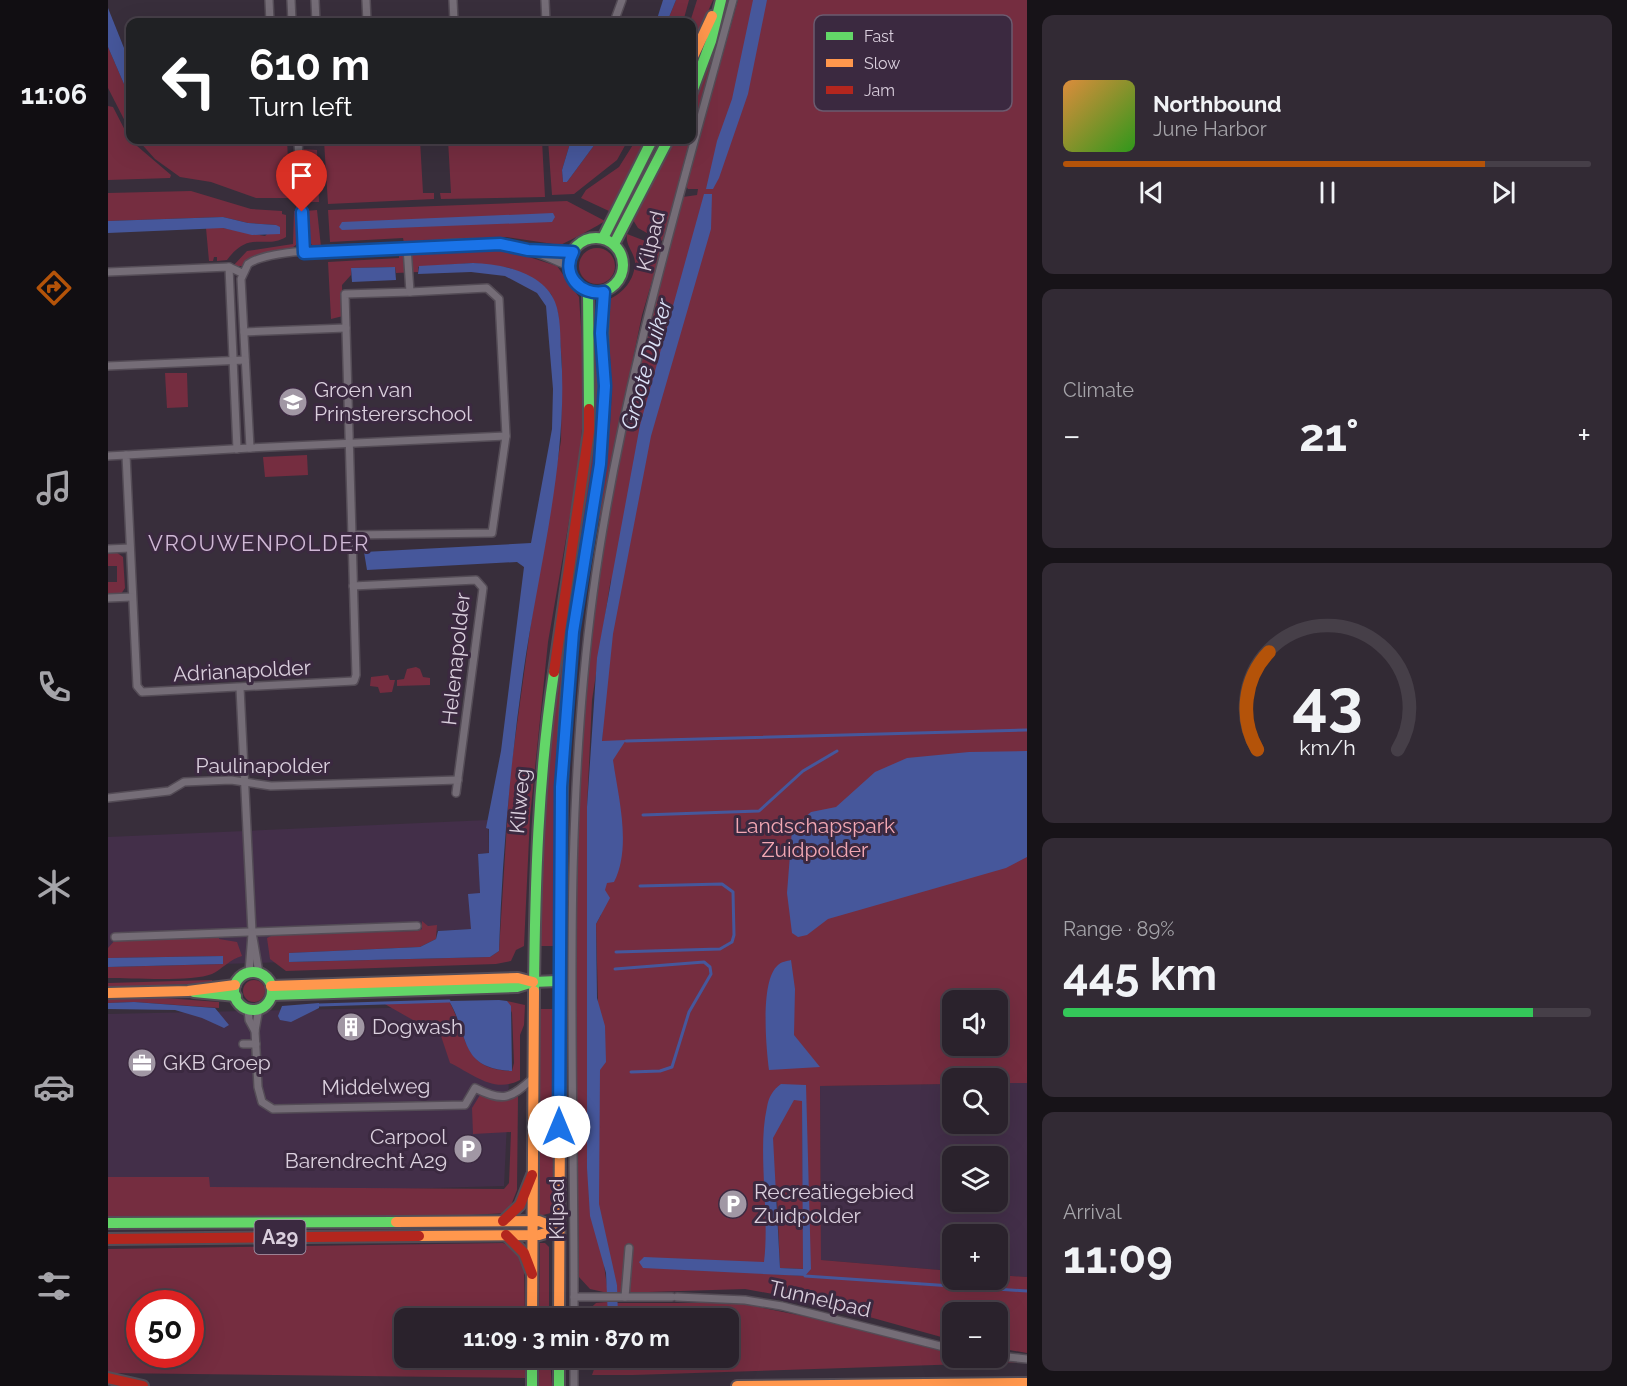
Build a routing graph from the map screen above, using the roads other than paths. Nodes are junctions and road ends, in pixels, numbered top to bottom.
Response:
1 (269, 0) edge
2 (291, 0) edge
3 (315, 0) edge
4 (366, 0) edge
5 (453, 0) edge
6 (545, 0) edge
7 (622, 0) edge
8 (720, 0) edge
9 (733, 0) edge
10 (270, 18) edge
11 (292, 18) edge
12 (316, 18) edge
13 (367, 18) edge
14 (454, 18) edge
15 (546, 18) edge
16 (615, 18) edge
17 (696, 51) edge
18 (696, 81) edge
19 (696, 136) edge
20 (298, 144) edge
21 (650, 144) edge
22 (666, 144) edge
23 (694, 144) edge
24 (603, 238) junction
25 (615, 244) junction
26 (407, 246) junction
27 (528, 250) junction
28 (573, 252) junction
29 (304, 253) junction
30 (569, 266) junction
31 (229, 267) junction
32 (108, 272) edge
33 (242, 273) junction
34 (588, 291) junction
35 (410, 292) junction
36 (604, 292) junction
37 (346, 328) junction
38 (244, 332) junction
39 (232, 360) junction
40 (245, 360) junction
41 (108, 366) edge
42 (506, 436) junction
43 (349, 442) junction
44 (250, 448) junction
45 (237, 449) junction
46 (126, 455) junction
47 (108, 456) edge
48 (352, 535) junction
49 (130, 548) junction
50 (108, 549) edge
51 (353, 586) junction
52 (132, 597) junction
53 (108, 598) edge
54 (240, 688) junction
55 (458, 780) junction
56 (244, 782) junction
57 (456, 793) dead end
58 (108, 798) edge
59 (417, 926) dead end
60 (252, 932) junction
61 (115, 937) dead end
62 (254, 972) junction
63 (558, 981) junction
64 (533, 982) junction
65 (271, 990) junction
66 (235, 991) junction
67 (108, 993) edge
68 (254, 1008) junction
69 (243, 1044) dead end
70 (256, 1044) junction
71 (532, 1079) junction
72 (532, 1175) junction
73 (503, 1221) junction
74 (532, 1221) junction
75 (108, 1223) edge
76 (558, 1229) junction
77 (506, 1235) junction
78 (532, 1235) junction
79 (108, 1239) edge
80 (628, 1248) dead end
81 (532, 1275) junction
82 (574, 1297) junction
83 (622, 1297) junction
84 (532, 1308) edge
85 (559, 1308) edge
86 (574, 1308) edge
87 (942, 1346) edge
88 (1008, 1357) edge
89 (1027, 1359) edge
90 (532, 1368) edge
91 (559, 1368) edge
92 (574, 1368) edge
93 (108, 1378) edge
94 (1027, 1383) edge
95 (143, 1386) edge
96 (532, 1386) edge
97 (559, 1386) edge
98 (574, 1386) edge
99 (737, 1386) edge

1 - 10 street
2 - 11 street
3 - 12 street
4 - 13 street
5 - 14 street
6 - 15 street
7 - 16 street
8 - 17 main road
8 - 18 main road
9 - 19 street, Kilpad
20 - 29 street
21 - 24 main road
22 - 25 main road
23 - 82 street, Kilpad
24 - 25 main road
24 - 28 main road
25 - 36 main road
26 - 27 street
26 - 29 street
26 - 35 street
27 - 28 street
27 - 30 street
28 - 30 main road
29 - 33 street
30 - 34 main road
31 - 32 street
31 - 33 street
31 - 39 street
33 - 38 street
34 - 36 main road
34 - 64 main road, Kilweg
35 - 37 street, Adrianapolder
35 - 42 street
36 - 63 main road, Kilweg
37 - 38 street
37 - 43 street, Adrianapolder
38 - 40 street
39 - 40 street
39 - 41 street
39 - 45 street
40 - 44 street
42 - 43 street
42 - 48 street
43 - 44 street
43 - 48 street, Adrianapolder
44 - 45 street
45 - 46 street
46 - 47 street
46 - 49 street, Adrianapolder
48 - 51 street, Adrianapolder
49 - 50 street
49 - 52 street, Adrianapolder
51 - 54 street, Adrianapolder
51 - 55 street, Helenapolder
52 - 53 street
52 - 54 street, Adrianapolder
54 - 56 street
55 - 56 street, Paulinapolder
55 - 57 street, Helenapolder
56 - 58 street, Paulinapolder
56 - 60 street
59 - 60 street
60 - 61 street
60 - 62 street
62 - 65 main road
62 - 66 main road
63 - 64 main road
63 - 76 main road, Kilweg
64 - 65 main road
64 - 71 main road, Kilweg
65 - 68 main road
66 - 67 main road
66 - 68 main road
68 - 70 street, Middelweg
69 - 70 street
70 - 71 street, Middelweg
71 - 72 main road, Kilweg
72 - 73 main road
72 - 74 main road, Kilweg
73 - 74 main road, A29
73 - 75 main road, A29
74 - 76 main road, A29
74 - 78 main road, Kilweg
76 - 78 main road, A29
76 - 85 main road, Kilweg
77 - 78 main road, A29
77 - 79 main road, A29
77 - 81 main road
78 - 81 main road, Kilweg
80 - 83 street
81 - 84 main road, Kilweg
82 - 83 street, Tunnelpad
82 - 86 street, Kilpad
83 - 87 street, Tunnelpad
88 - 89 street
90 - 96 main road
91 - 97 main road
92 - 98 street
93 - 95 main road
94 - 99 main road

